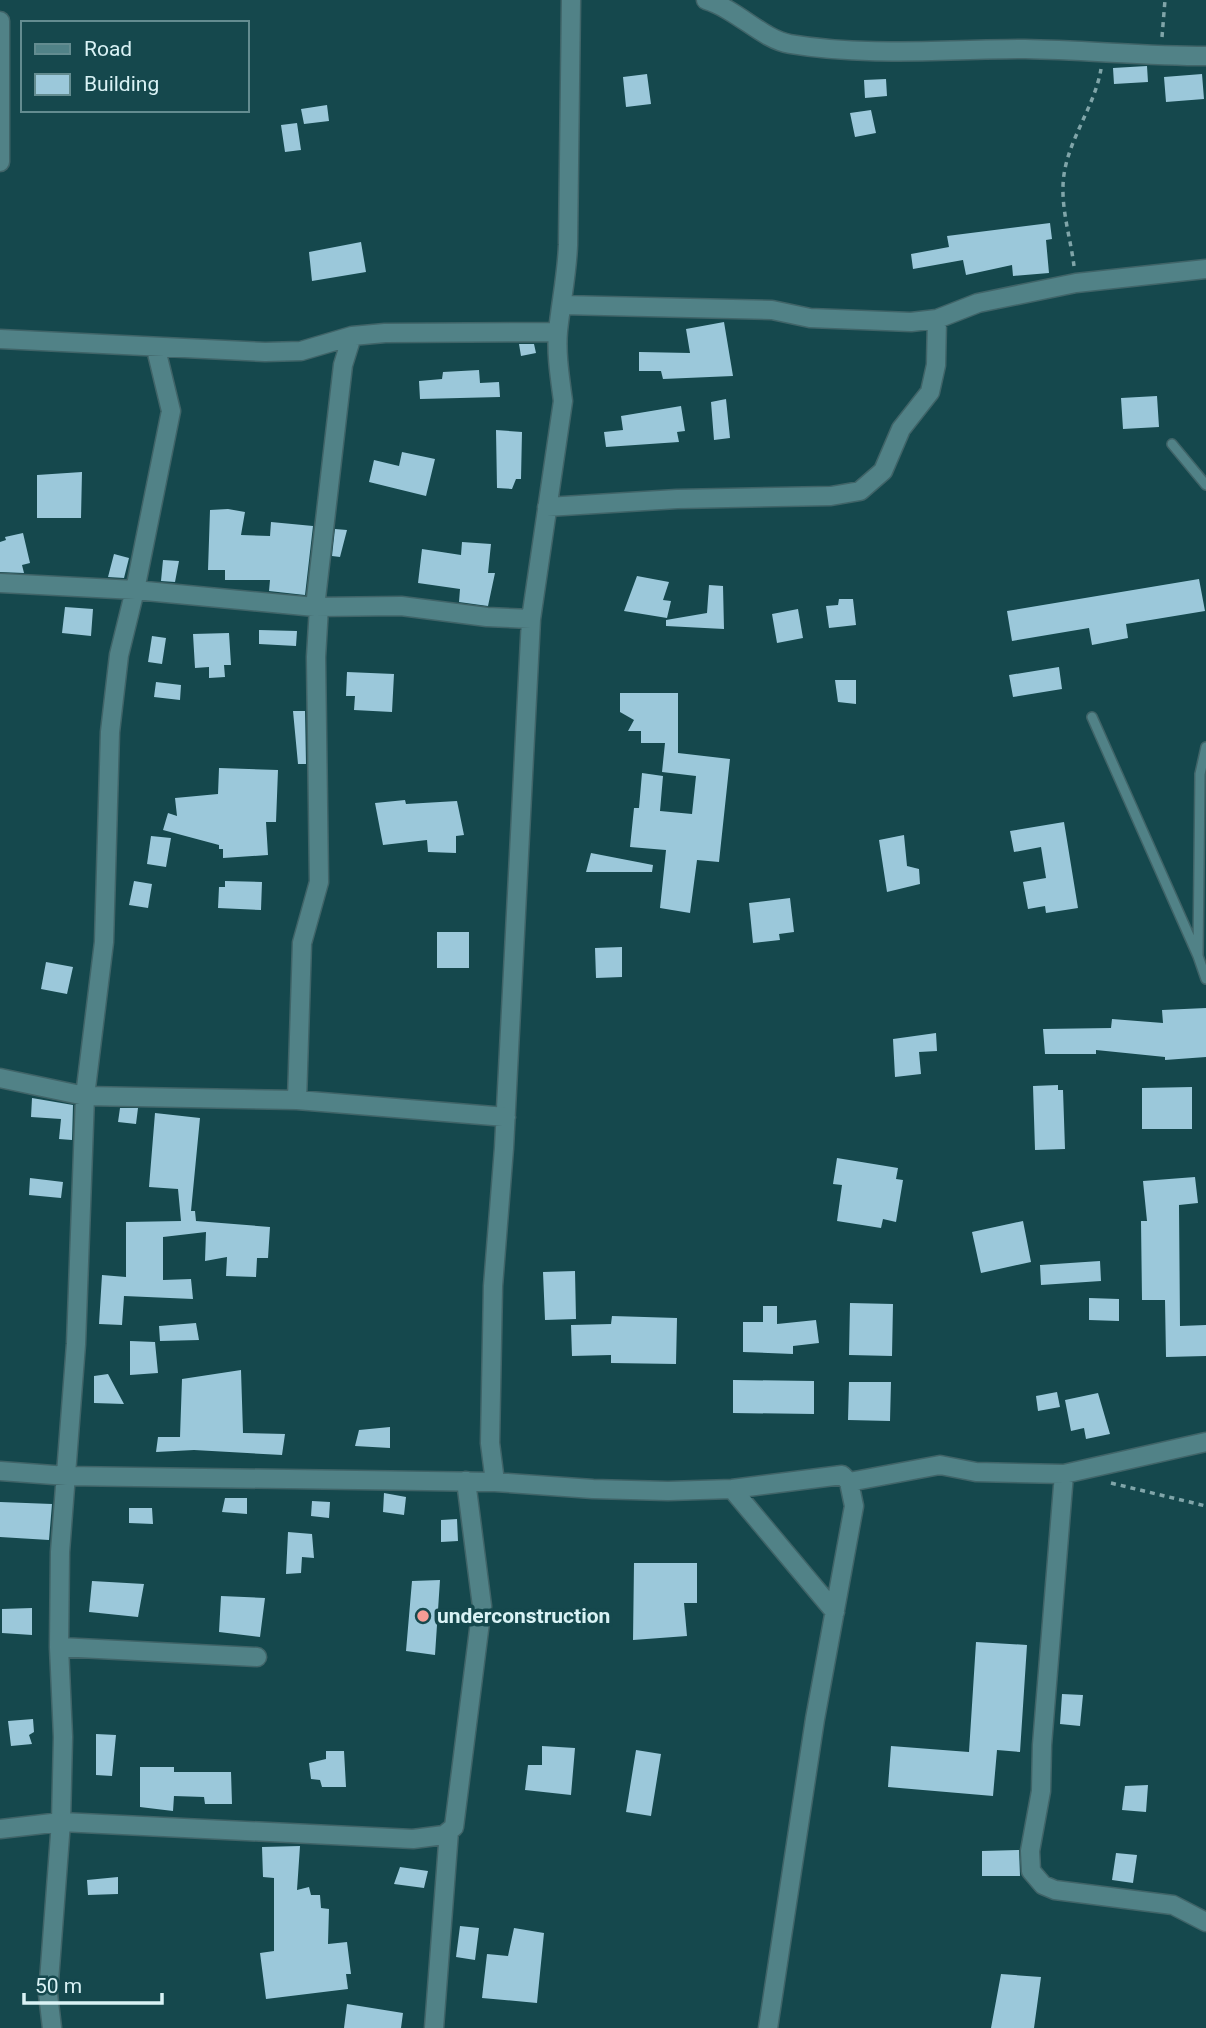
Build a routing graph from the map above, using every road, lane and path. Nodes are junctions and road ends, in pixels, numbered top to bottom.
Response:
1 (571, 0) edge
2 (706, 0) edge
3 (1165, 0) edge
4 (0, 21) edge
5 (1104, 53) junction
6 (1149, 55) junction
7 (1206, 55) edge
8 (0, 162) edge
9 (1206, 269) edge
10 (1076, 283) junction
11 (562, 305) junction
12 (937, 319) junction
13 (558, 332) junction
14 (352, 336) junction
15 (0, 339) edge
16 (156, 348) junction
17 (1172, 444) dead end
18 (1206, 485) edge
19 (547, 507) junction
20 (0, 583) edge
21 (135, 590) junction
22 (317, 607) junction
23 (531, 619) junction
24 (1091, 717) dead end
25 (1206, 747) edge
26 (1198, 956) junction
27 (1206, 979) edge
28 (0, 1078) edge
29 (85, 1096) junction
30 (297, 1100) junction
31 (506, 1117) junction
32 (1206, 1442) edge
33 (0, 1471) edge
34 (1064, 1474) junction
35 (67, 1476) junction
36 (466, 1481) junction
37 (1101, 1481) dead end
38 (495, 1482) junction
39 (849, 1482) junction
40 (732, 1489) junction
41 (1206, 1506) edge
42 (835, 1612) junction
43 (59, 1647) junction
44 (257, 1657) dead end
45 (61, 1822) junction
46 (0, 1829) edge
47 (450, 1831) junction
48 (1206, 1922) edge
49 (52, 2028) edge
50 (434, 2028) edge
51 (768, 2028) edge

1 - 11 street
2 - 5 street
3 - 6 path
4 - 8 street
5 - 6 street
5 - 10 path
6 - 7 street
9 - 10 street
10 - 12 street
11 - 12 street
11 - 13 street
12 - 19 street
13 - 14 street
13 - 19 street
14 - 16 street
14 - 22 street
15 - 16 street
16 - 21 street
17 - 18 lane
19 - 23 street
20 - 21 street
21 - 22 street
21 - 29 street
22 - 23 street
22 - 30 street
23 - 31 street
24 - 26 lane
25 - 26 lane
26 - 27 lane
28 - 29 street
29 - 30 street
29 - 35 street
30 - 31 street
31 - 38 street
32 - 34 street
33 - 35 street
34 - 39 street
34 - 48 street
35 - 36 street
35 - 43 street
36 - 38 street
36 - 47 street
37 - 41 path
38 - 40 street
39 - 40 street
39 - 42 street
40 - 42 street
42 - 51 street
43 - 44 street
43 - 45 street
45 - 46 street
45 - 47 street
45 - 49 street
47 - 50 street

